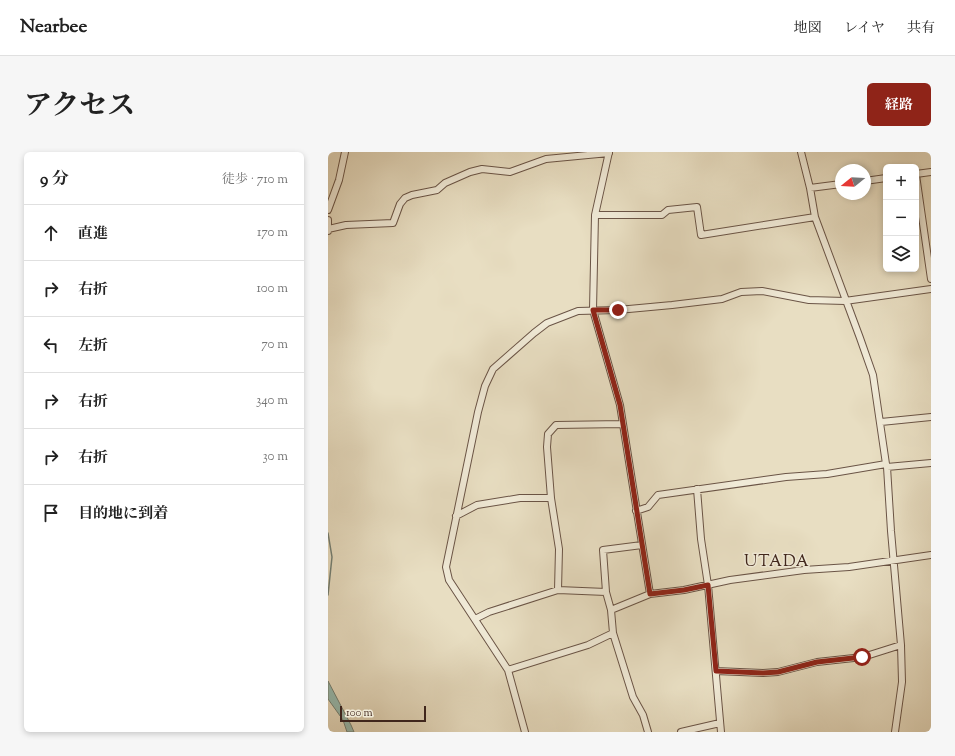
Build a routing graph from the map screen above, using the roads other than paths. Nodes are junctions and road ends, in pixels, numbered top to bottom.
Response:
1 (345, 152) edge
2 (609, 152) edge
3 (801, 152) edge
4 (931, 172) edge
5 (919, 174) edge
6 (883, 178) edge
7 (871, 180) edge
8 (835, 185) edge
9 (810, 188) junction
10 (919, 196) edge
11 (328, 210) edge
12 (595, 215) junction
13 (815, 217) junction
14 (328, 220) edge
15 (328, 230) edge
16 (931, 280) edge
17 (931, 289) edge
18 (846, 301) junction
19 (593, 310) junction
20 (931, 417) edge
21 (881, 422) junction
22 (623, 424) junction
23 (931, 463) edge
24 (886, 466) junction
25 (697, 489) junction
26 (551, 498) junction
27 (636, 511) junction
28 (456, 516) junction
29 (642, 545) junction
30 (931, 555) edge
31 (894, 560) junction
32 (708, 585) junction
33 (558, 590) junction
34 (606, 592) junction
35 (650, 594) junction
36 (611, 610) junction
37 (475, 619) junction
38 (613, 633) junction
39 (901, 646) junction
40 (508, 670) junction
41 (716, 671) junction
42 (720, 723) junction
43 (525, 732) edge
44 (648, 732) edge
45 (682, 732) edge
46 (721, 732) edge
47 (895, 732) edge

1 - 11 street
2 - 12 street
2 - 15 street
3 - 9 street
4 - 5 street
6 - 7 street
8 - 9 street
9 - 13 street
10 - 16 street
12 - 13 street
12 - 19 street
13 - 18 street
14 - 15 street
17 - 18 street
18 - 19 street
18 - 21 street
19 - 22 street
19 - 28 street
20 - 21 street
21 - 24 street
22 - 26 street
22 - 27 street
23 - 24 street
24 - 25 street
24 - 31 street
25 - 27 street
25 - 32 street
26 - 28 street
26 - 33 street
27 - 29 street
28 - 37 street
29 - 34 street
29 - 35 street
30 - 31 street
31 - 32 street
31 - 39 street
32 - 35 street
32 - 41 street
33 - 34 street
33 - 37 street
34 - 36 street
35 - 36 street
36 - 38 street
37 - 40 street
38 - 40 street
38 - 44 street
39 - 41 street
39 - 47 street
40 - 43 street
41 - 42 street
42 - 45 street
42 - 46 street

